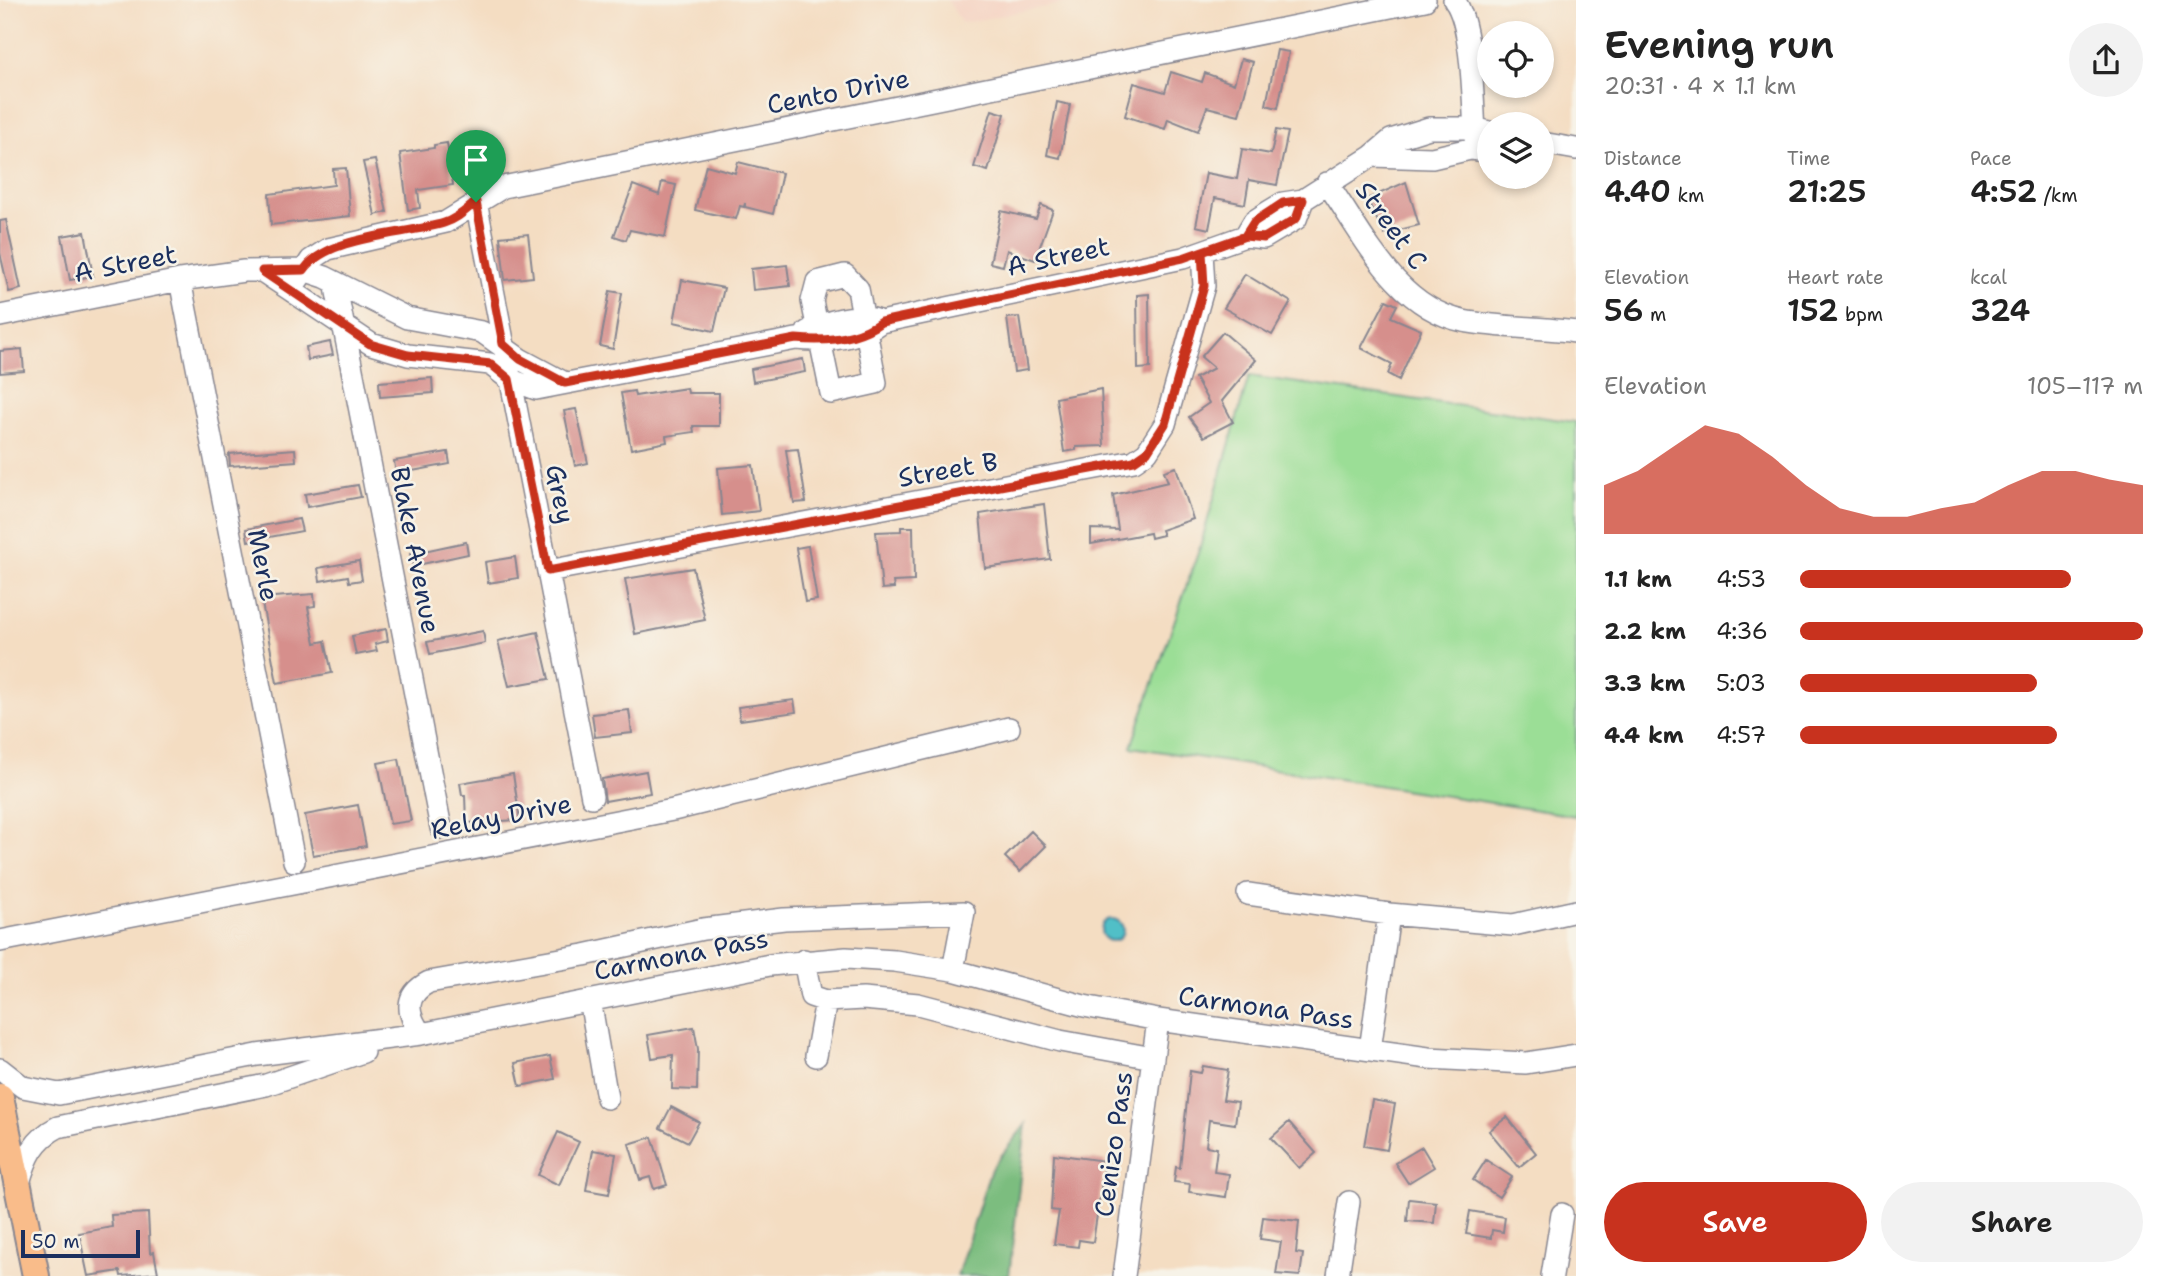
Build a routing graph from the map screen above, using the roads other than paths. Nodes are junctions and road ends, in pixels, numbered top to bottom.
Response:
1 (1425, 0) edge
2 (1454, 0) edge
3 (1479, 112) edge
4 (1477, 130) edge
5 (1554, 145) edge
6 (1477, 148) edge
7 (1576, 149) edge
8 (1372, 156) junction
9 (1327, 183) junction
10 (476, 202) junction
11 (1202, 252) junction
12 (304, 270) junction
13 (262, 271) junction
14 (180, 280) junction
15 (335, 282) junction
16 (292, 290) junction
17 (0, 316) edge
18 (870, 323) junction
19 (344, 327) junction
20 (1576, 332) edge
21 (819, 333) junction
22 (503, 344) junction
23 (509, 379) junction
24 (565, 383) junction
25 (548, 571) junction
26 (1009, 728) dead end
27 (592, 797) dead end
28 (441, 828) dead end
29 (294, 861) dead end
30 (1248, 894) dead end
31 (1576, 911) edge
32 (1389, 914) junction
33 (0, 941) edge
34 (804, 960) junction
35 (953, 970) junction
36 (590, 1000) junction
37 (825, 1001) junction
38 (1158, 1020) junction
39 (421, 1034) junction
40 (1370, 1050) junction
41 (1576, 1055) edge
42 (816, 1056) dead end
43 (1153, 1058) junction
44 (0, 1069) edge
45 (174, 1072) junction
46 (0, 1097) edge
47 (607, 1098) dead end
48 (180, 1102) junction
49 (19, 1183) junction
50 (1349, 1202) dead end
51 (1562, 1214) dead end
52 (36, 1276) edge
53 (1124, 1276) edge
54 (1338, 1276) edge
55 (1552, 1276) edge

1 - 10 street, Cento Drive
2 - 3 street
4 - 8 street, A Street
5 - 7 street
6 - 8 street
8 - 9 street, A Street
9 - 11 street, A Street
9 - 20 street, Street C
10 - 12 street, Cento Drive
10 - 22 street, Grey
11 - 18 street, A Street
11 - 25 street, Street B
12 - 13 street, A Street
12 - 15 street, A Street
12 - 16 street, Cento Drive
13 - 14 street, A Street
13 - 16 street, A Street
14 - 17 street, A Street
14 - 29 street, Merle
15 - 19 street, Blake Avenue
15 - 22 street, A Street
16 - 19 street, A Street
18 - 21 street, A Street
18 - 21 street
18 - 21 street
19 - 23 street, A Street
19 - 28 street, Blake Avenue
21 - 24 street, A Street
22 - 23 street, Grey
22 - 24 street, A Street
23 - 24 street, A Street
23 - 25 street, Grey
25 - 27 street, Grey
26 - 33 street, Relay Drive
30 - 32 street
31 - 32 street
32 - 40 street
34 - 35 street, Carmona Pass
34 - 36 street, Carmona Pass
34 - 37 street
35 - 38 street, Carmona Pass
35 - 39 street
36 - 39 street, Carmona Pass
36 - 47 street
37 - 42 street
37 - 43 street
38 - 40 street, Carmona Pass
38 - 43 street, Cenizo Pass
39 - 45 street, Carmona Pass
39 - 48 street, Carmona Pass
40 - 41 street, Carmona Pass
43 - 53 street, Cenizo Pass
44 - 45 street, Carmona Pass
45 - 48 street
46 - 49 main road
48 - 49 street, Carmona Pass
49 - 52 main road
50 - 54 street
51 - 55 street

